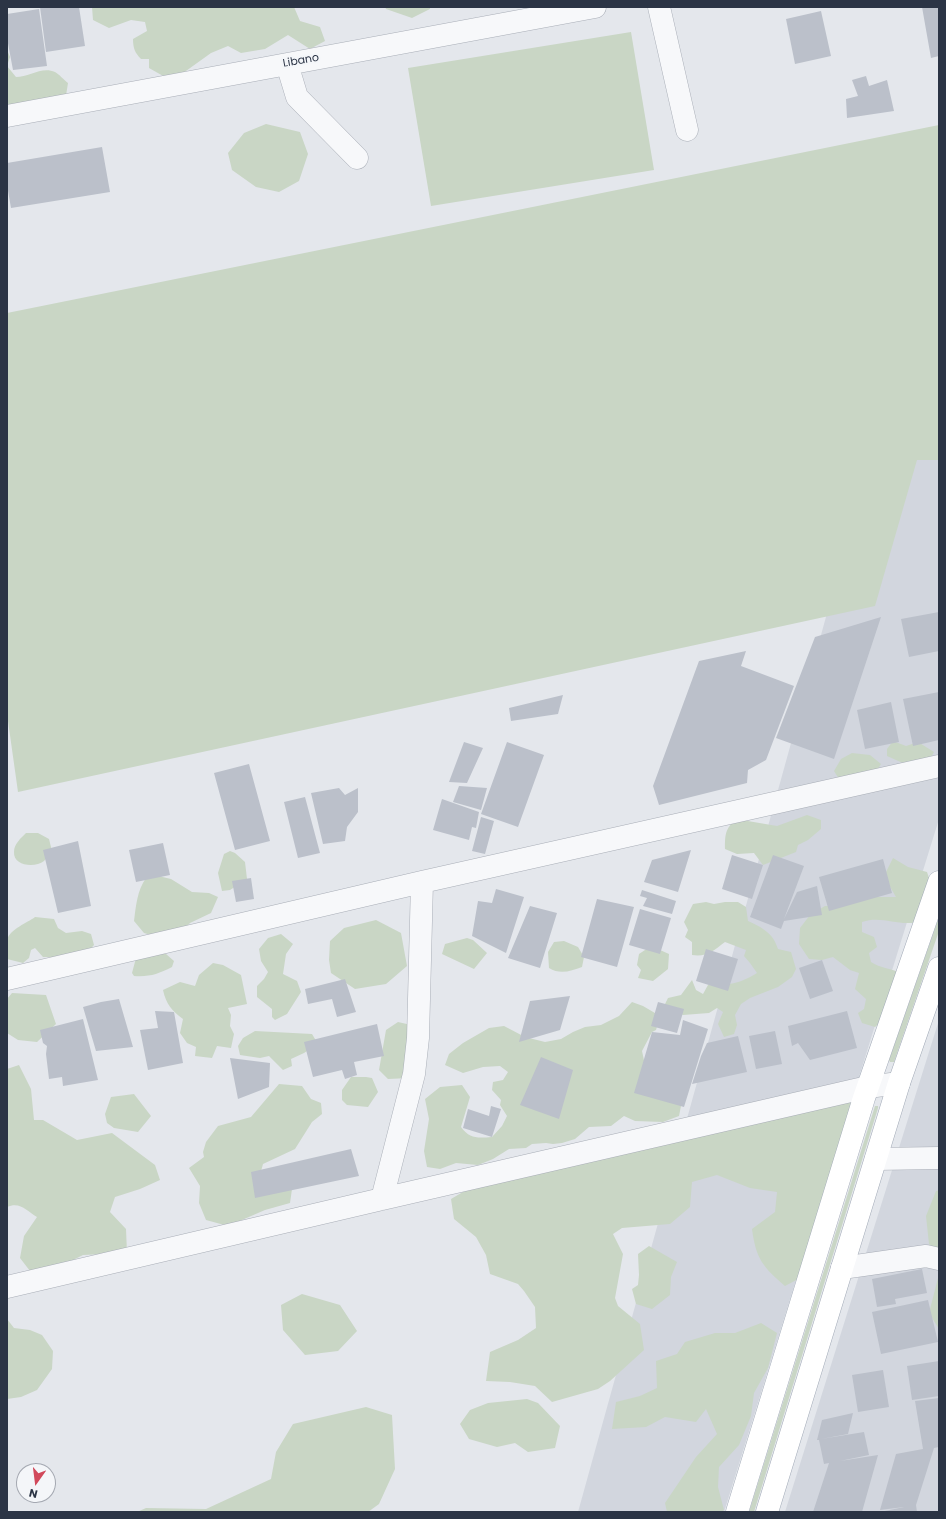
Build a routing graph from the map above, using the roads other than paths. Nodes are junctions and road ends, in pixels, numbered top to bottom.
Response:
1 (595, 7) edge
2 (659, 7) edge
3 (287, 64) junction
4 (7, 116) edge
5 (687, 130) dead end
6 (357, 158) dead end
7 (939, 766) edge
8 (422, 882) junction
9 (939, 882) edge
10 (939, 968) edge
11 (7, 978) edge
12 (899, 1083) junction
13 (868, 1087) junction
14 (939, 1158) edge
15 (876, 1159) junction
16 (382, 1198) junction
17 (939, 1259) edge
18 (842, 1268) junction
19 (7, 1287) edge
20 (737, 1512) edge
21 (767, 1512) edge

1 - 3 street, Libano
2 - 5 street
3 - 4 street, Libano
3 - 6 street
7 - 8 street
8 - 11 street
8 - 16 street
9 - 13 main road
10 - 12 main road
12 - 13 street
12 - 15 main road
13 - 16 street
13 - 20 main road
14 - 15 street
15 - 18 main road
16 - 19 street
17 - 18 street
18 - 21 main road

